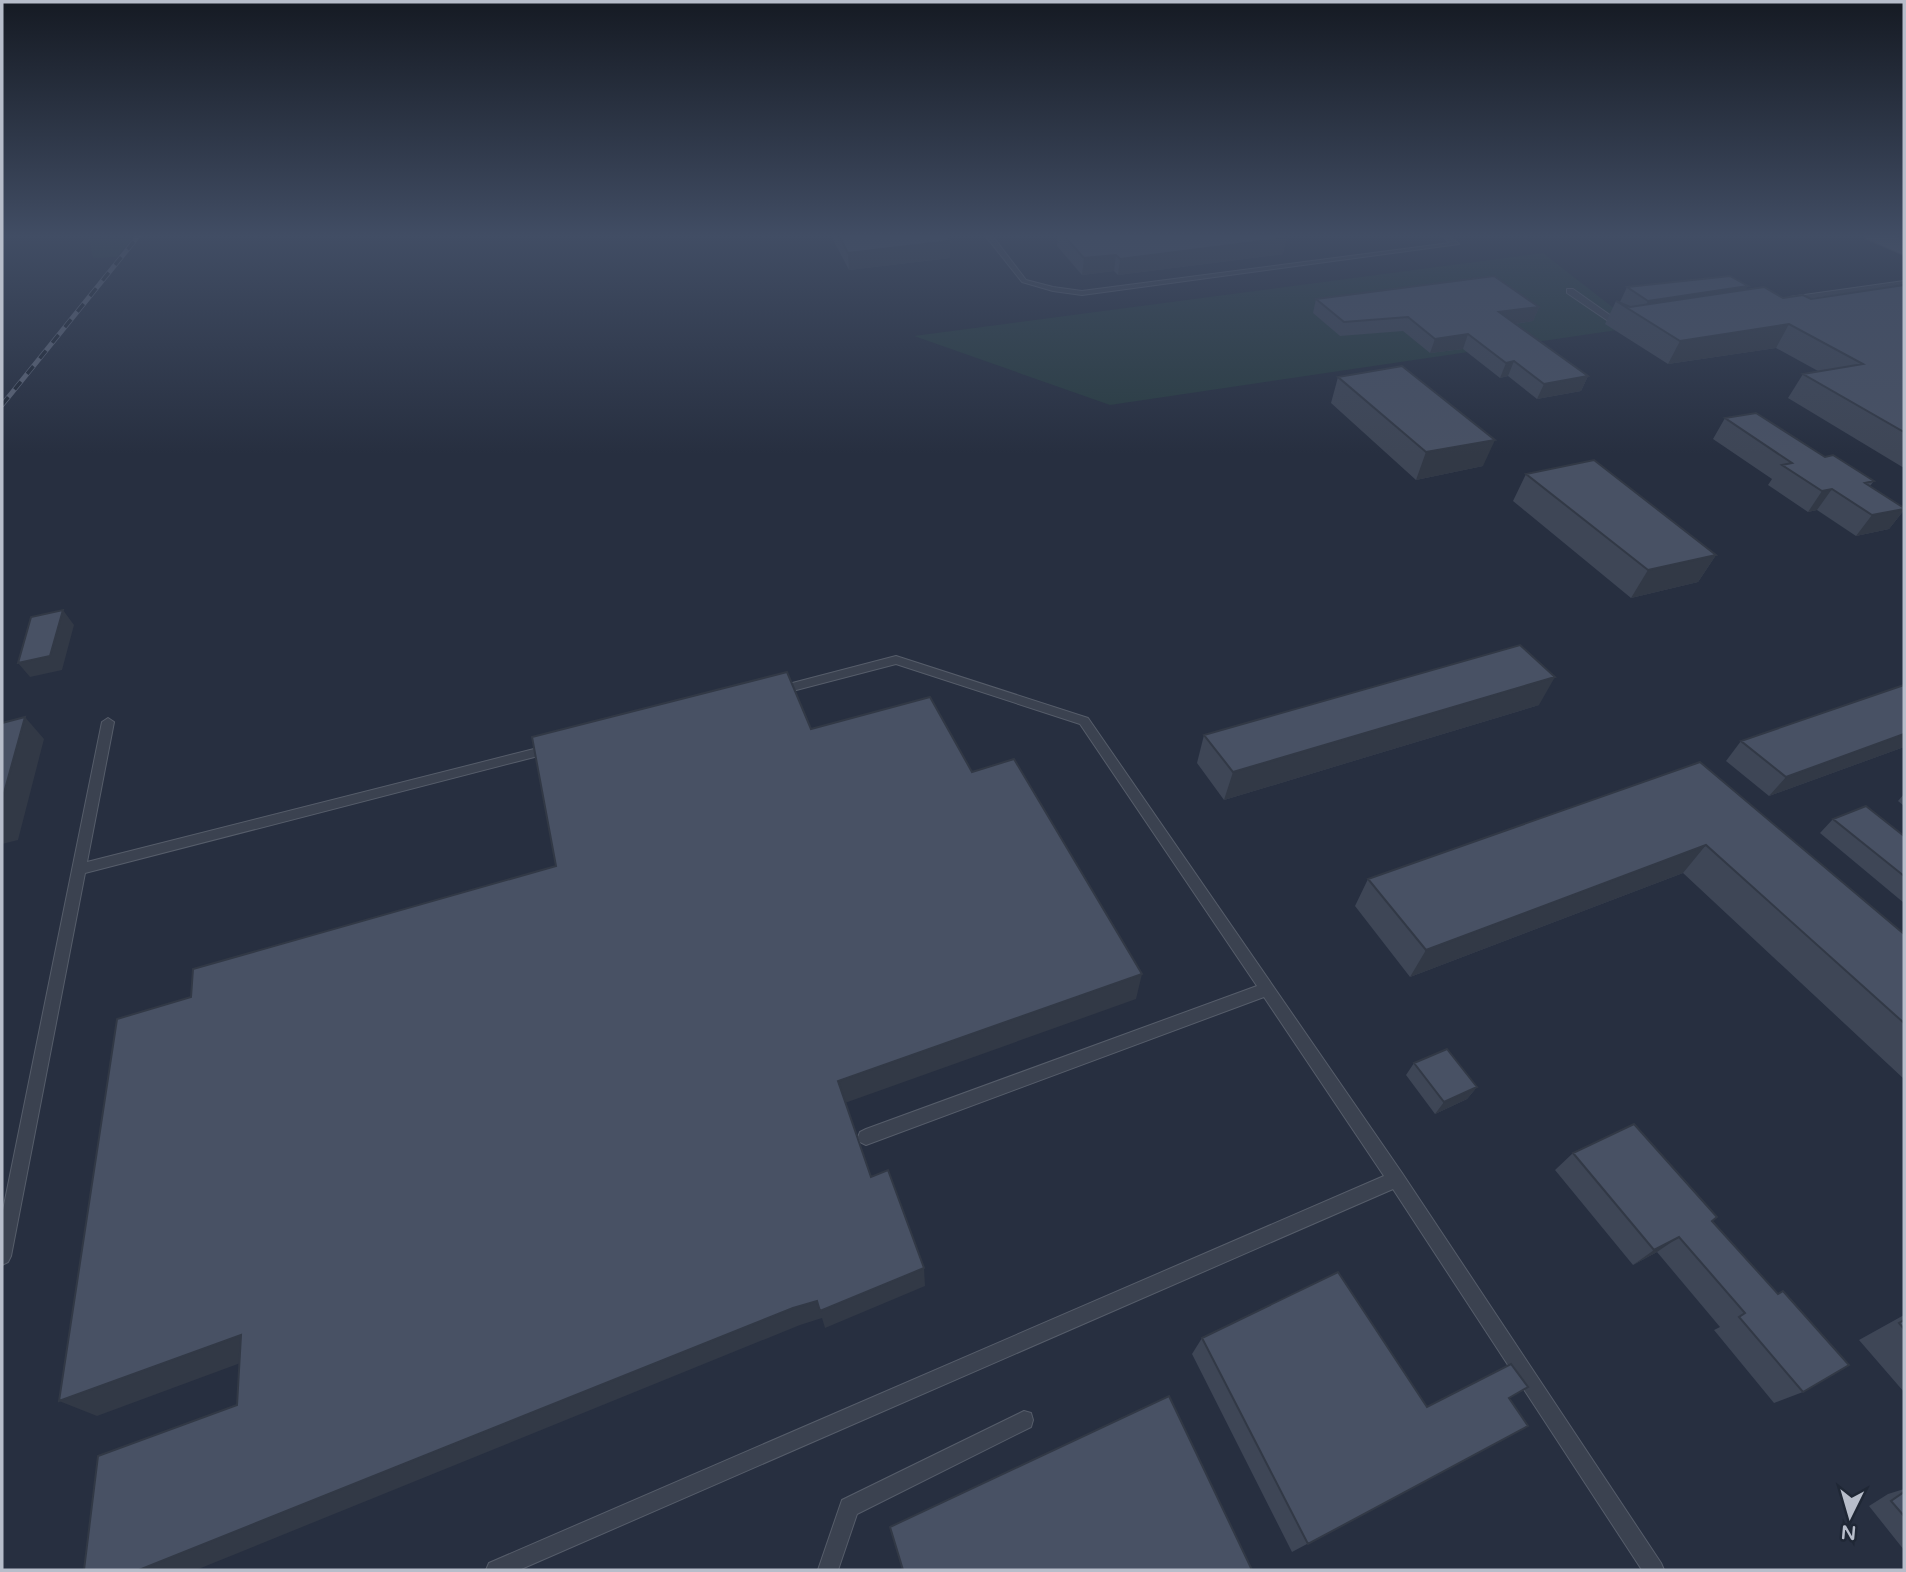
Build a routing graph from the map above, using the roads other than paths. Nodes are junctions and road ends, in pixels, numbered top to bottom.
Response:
1 (1594, 307) edge
2 (1632, 323) edge
3 (762, 695) edge
4 (108, 722) dead end
5 (561, 746) edge
6 (78, 869) junction
7 (1267, 989) junction
8 (866, 1137) dead end
9 (1396, 1179) junction
10 (2, 1256) edge
11 (1024, 1420) dead end
12 (496, 1570) edge
13 (828, 1570) edge
14 (1654, 1570) edge

1 - 2 lane
3 - 7 lane
4 - 6 lane
5 - 6 lane
6 - 10 lane
7 - 8 lane
7 - 9 lane
9 - 12 lane
9 - 14 lane
11 - 13 lane

